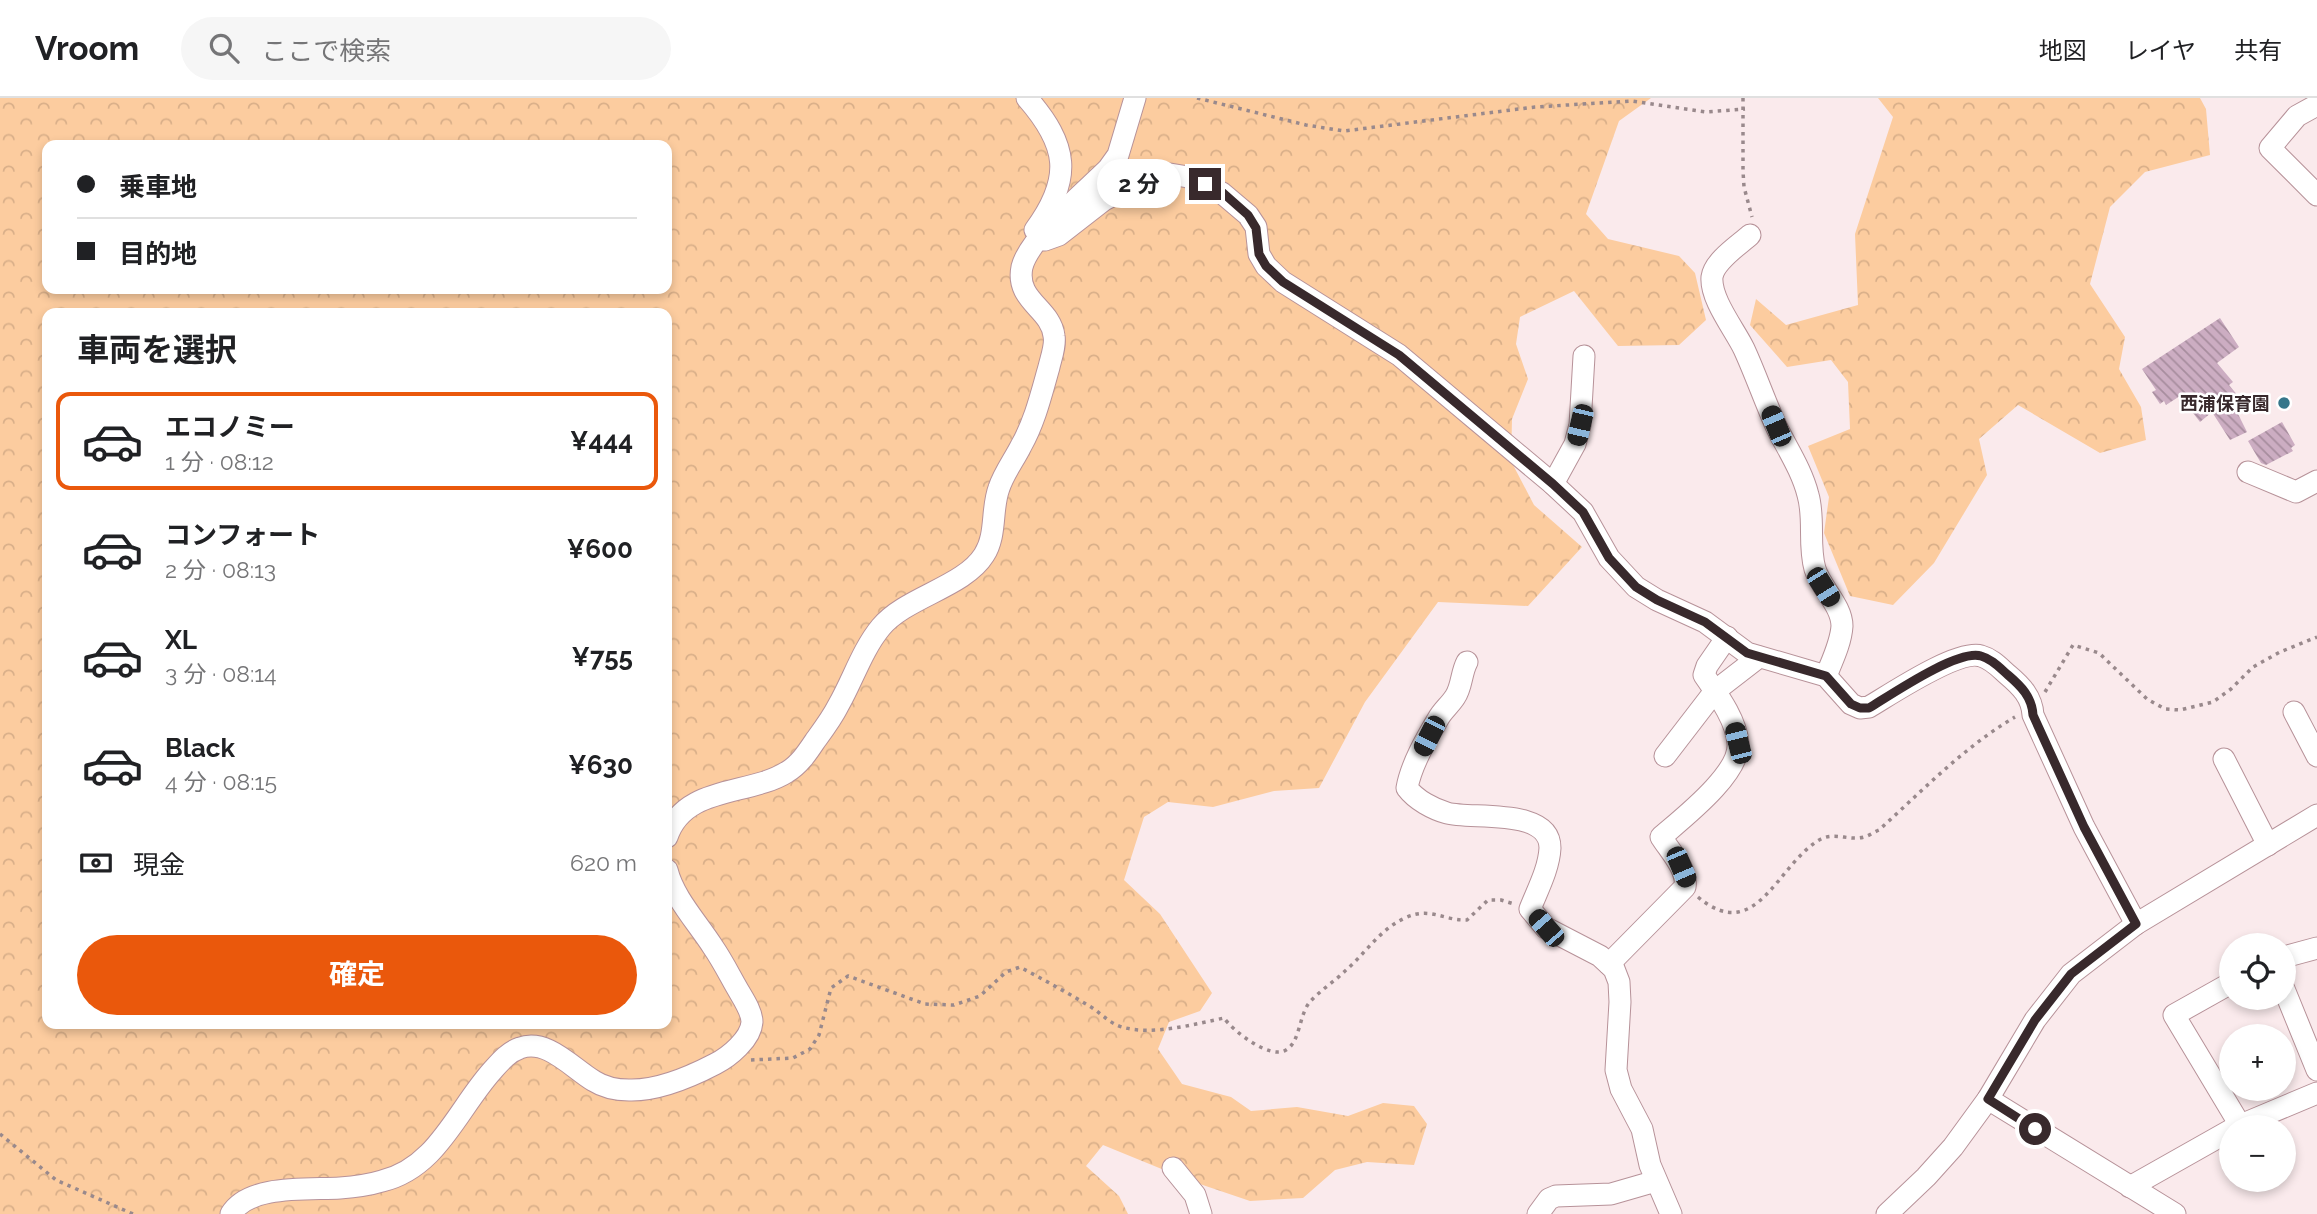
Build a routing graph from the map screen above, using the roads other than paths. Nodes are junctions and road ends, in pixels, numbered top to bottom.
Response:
1 (1027, 98) edge
2 (1135, 98) edge
3 (2317, 105) edge
4 (2317, 195) edge
5 (1751, 235) road end
6 (1035, 241) junction
7 (1584, 356) dead end
8 (2248, 472) dead end
9 (2317, 481) edge
10 (1553, 484) junction
11 (1727, 637) junction
12 (1759, 657) junction
13 (1467, 662) dead end
14 (1826, 676) junction
15 (1715, 691) junction
16 (2294, 712) dead end
17 (1665, 756) dead end
18 (2317, 756) edge
19 (2224, 759) dead end
20 (2317, 815) edge
21 (672, 825) edge
22 (2268, 845) junction
23 (672, 884) edge
24 (2136, 924) junction
25 (2317, 948) edge
26 (2296, 954) edge
27 (1609, 964) junction
28 (2219, 991) edge
29 (2293, 1010) edge
30 (2317, 1070) edge
31 (2317, 1093) edge
32 (1988, 1099) junction
33 (2229, 1115) edge
34 (2265, 1115) edge
35 (2219, 1137) edge
36 (1172, 1168) dead end
37 (1656, 1181) junction
38 (2130, 1187) junction
39 (231, 1214) edge
40 (1201, 1214) edge
41 (1538, 1214) edge
42 (1671, 1214) edge
43 (1887, 1214) edge
44 (2175, 1214) edge

1 - 6 street
2 - 6 street
3 - 4 street
5 - 14 street
6 - 10 street
6 - 21 street
7 - 10 street
8 - 9 street
10 - 11 street
11 - 12 street
11 - 15 street
12 - 14 street
12 - 15 street
13 - 27 street
14 - 24 street
15 - 17 street
15 - 27 street
16 - 18 street
19 - 22 street
20 - 22 street
22 - 24 street
23 - 39 street
24 - 32 street
25 - 26 street
27 - 37 street
28 - 33 street
29 - 30 street
31 - 34 street
32 - 38 street
32 - 43 street
35 - 38 street
36 - 40 street
37 - 41 street
37 - 42 street
38 - 44 street

